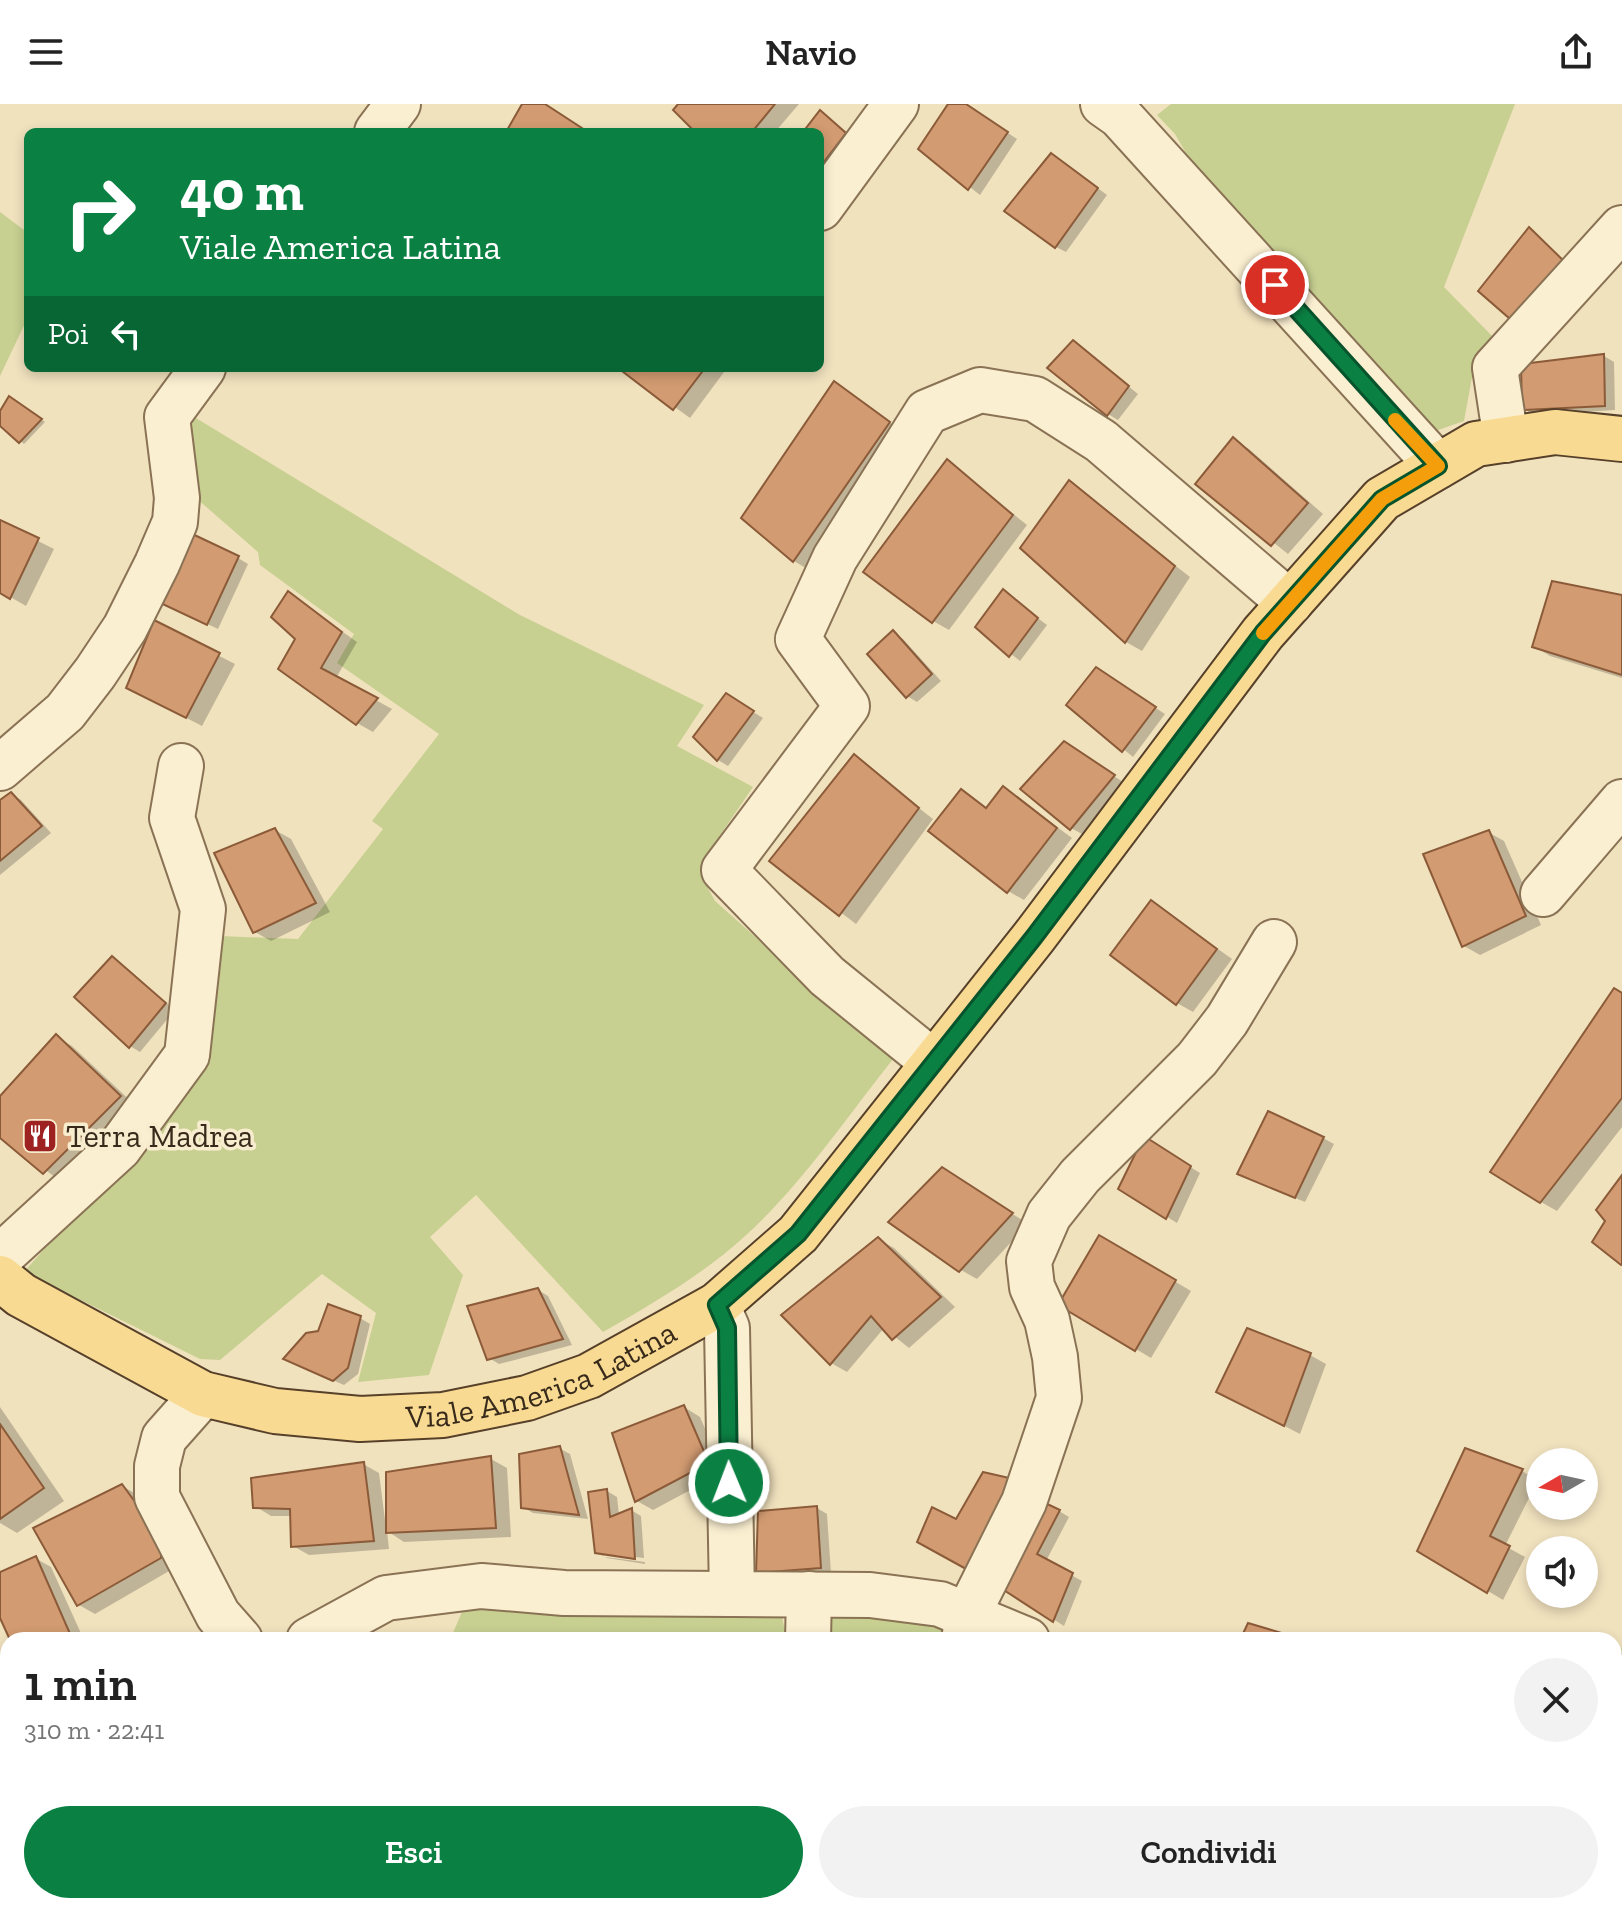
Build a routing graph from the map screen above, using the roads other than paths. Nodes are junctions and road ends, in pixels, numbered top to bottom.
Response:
1 (398, 104) edge
2 (896, 104) edge
3 (1103, 104) edge
4 (380, 128) edge
5 (824, 203) edge
6 (1622, 228) edge
7 (200, 372) edge
8 (1622, 439) edge
9 (1506, 440) junction
10 (1438, 466) junction
11 (1290, 603) junction
12 (181, 766) dead end
13 (0, 768) edge
14 (1622, 802) edge
15 (1543, 894) dead end
16 (1274, 942) dead end
17 (933, 1062) junction
18 (0, 1257) edge
19 (0, 1278) edge
20 (717, 1305) junction
21 (203, 1394) junction
22 (732, 1594) junction
23 (809, 1594) junction
24 (966, 1627) edge
25 (233, 1632) edge
26 (324, 1632) edge
27 (808, 1632) edge
28 (989, 1632) edge

1 - 4 street
2 - 5 street
3 - 10 street
6 - 9 street
7 - 13 street
8 - 9 main road, Viale America Latina
9 - 10 main road, Viale America Latina
10 - 11 main road, Viale America Latina
11 - 17 main road, Viale America Latina
11 - 17 street
12 - 18 street
14 - 15 street
16 - 24 street
17 - 20 main road, Viale America Latina
19 - 21 main road, Viale America Latina
20 - 21 main road, Viale America Latina
20 - 22 street
21 - 25 street
22 - 23 street
22 - 26 street
23 - 24 street
23 - 27 street
24 - 28 street

